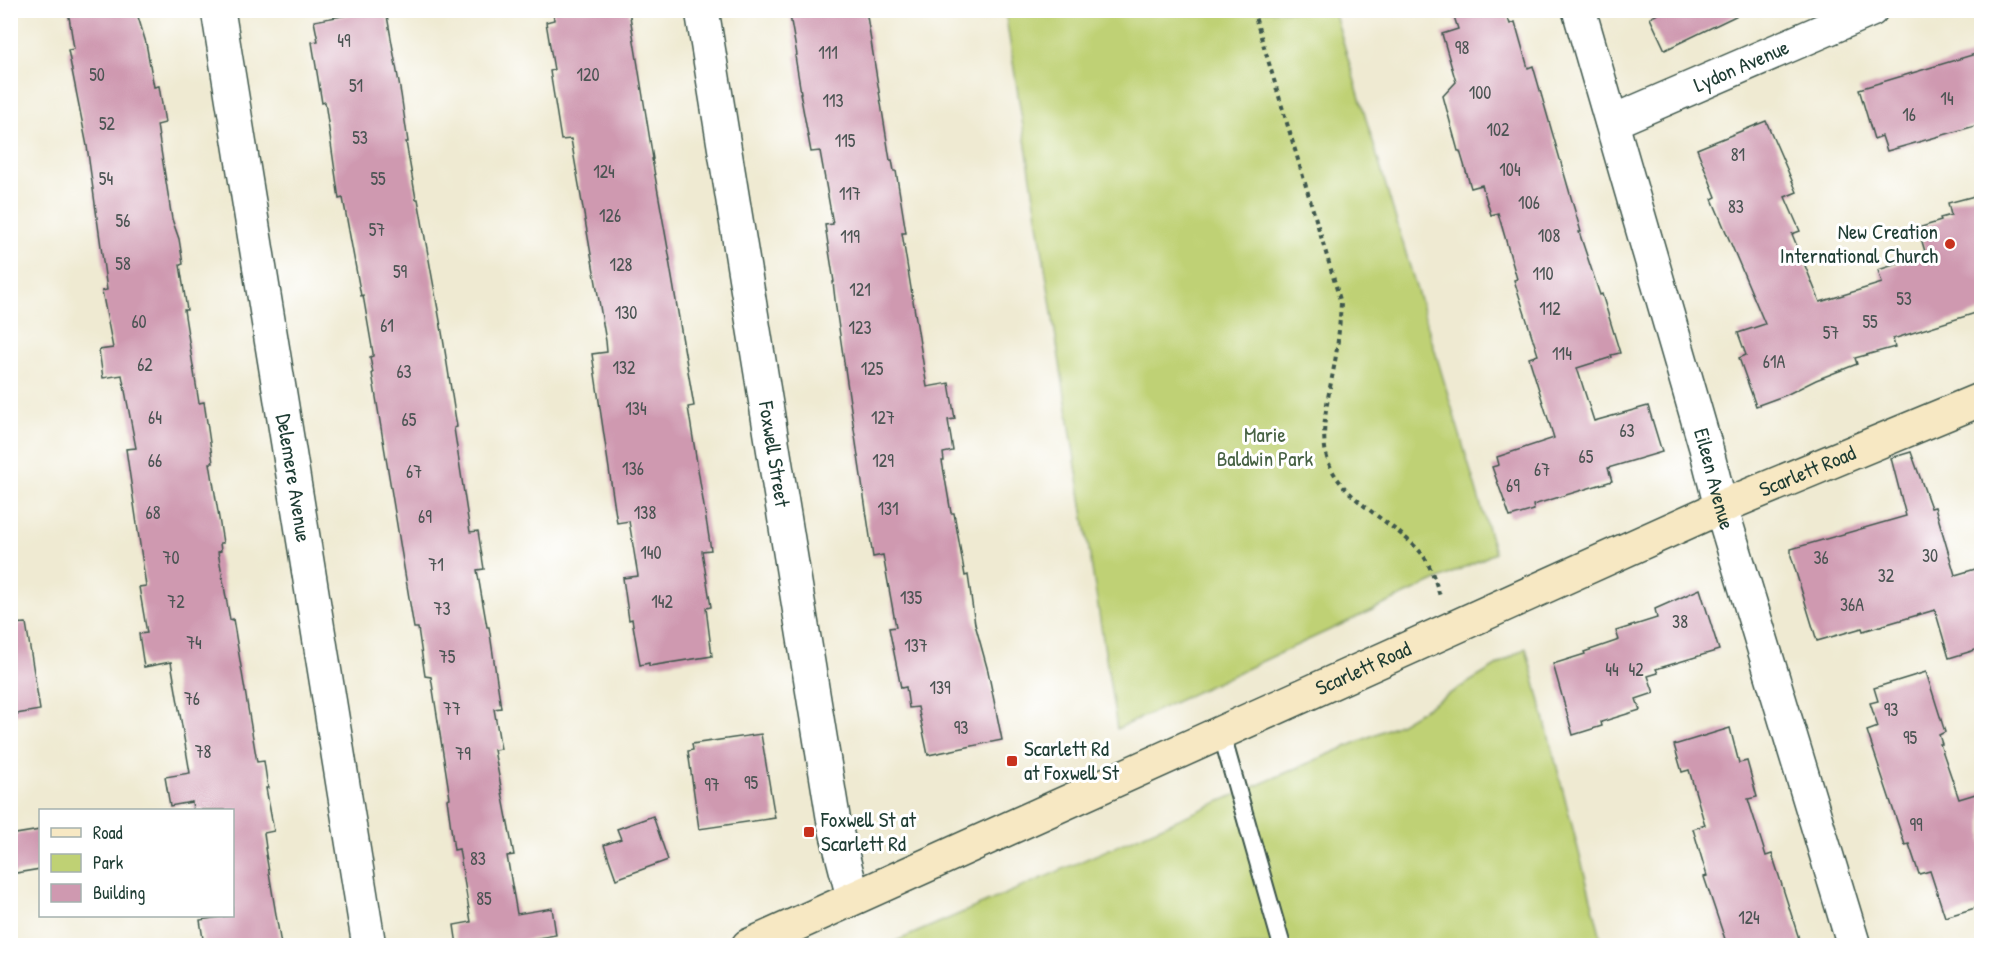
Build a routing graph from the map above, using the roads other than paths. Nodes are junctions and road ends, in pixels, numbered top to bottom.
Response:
1 (218, 10) edge
2 (702, 10) edge
3 (1579, 10) edge
4 (1871, 10) edge
5 (1612, 123) junction
6 (1982, 399) edge
7 (1721, 507) junction
8 (1221, 732) junction
9 (853, 897) junction
10 (369, 945) edge
11 (748, 945) edge
12 (1282, 945) edge
13 (1854, 945) edge

1 - 10 street, Delemere Avenue
2 - 9 street, Foxwell Street
3 - 5 street, Eileen Avenue
4 - 5 street, Lydon Avenue
5 - 7 street, Eileen Avenue
6 - 7 main road, Scarlett Road
7 - 8 main road, Scarlett Road
7 - 13 street, Eileen Avenue
8 - 9 main road, Scarlett Road
8 - 12 lane
9 - 11 main road, Scarlett Road

